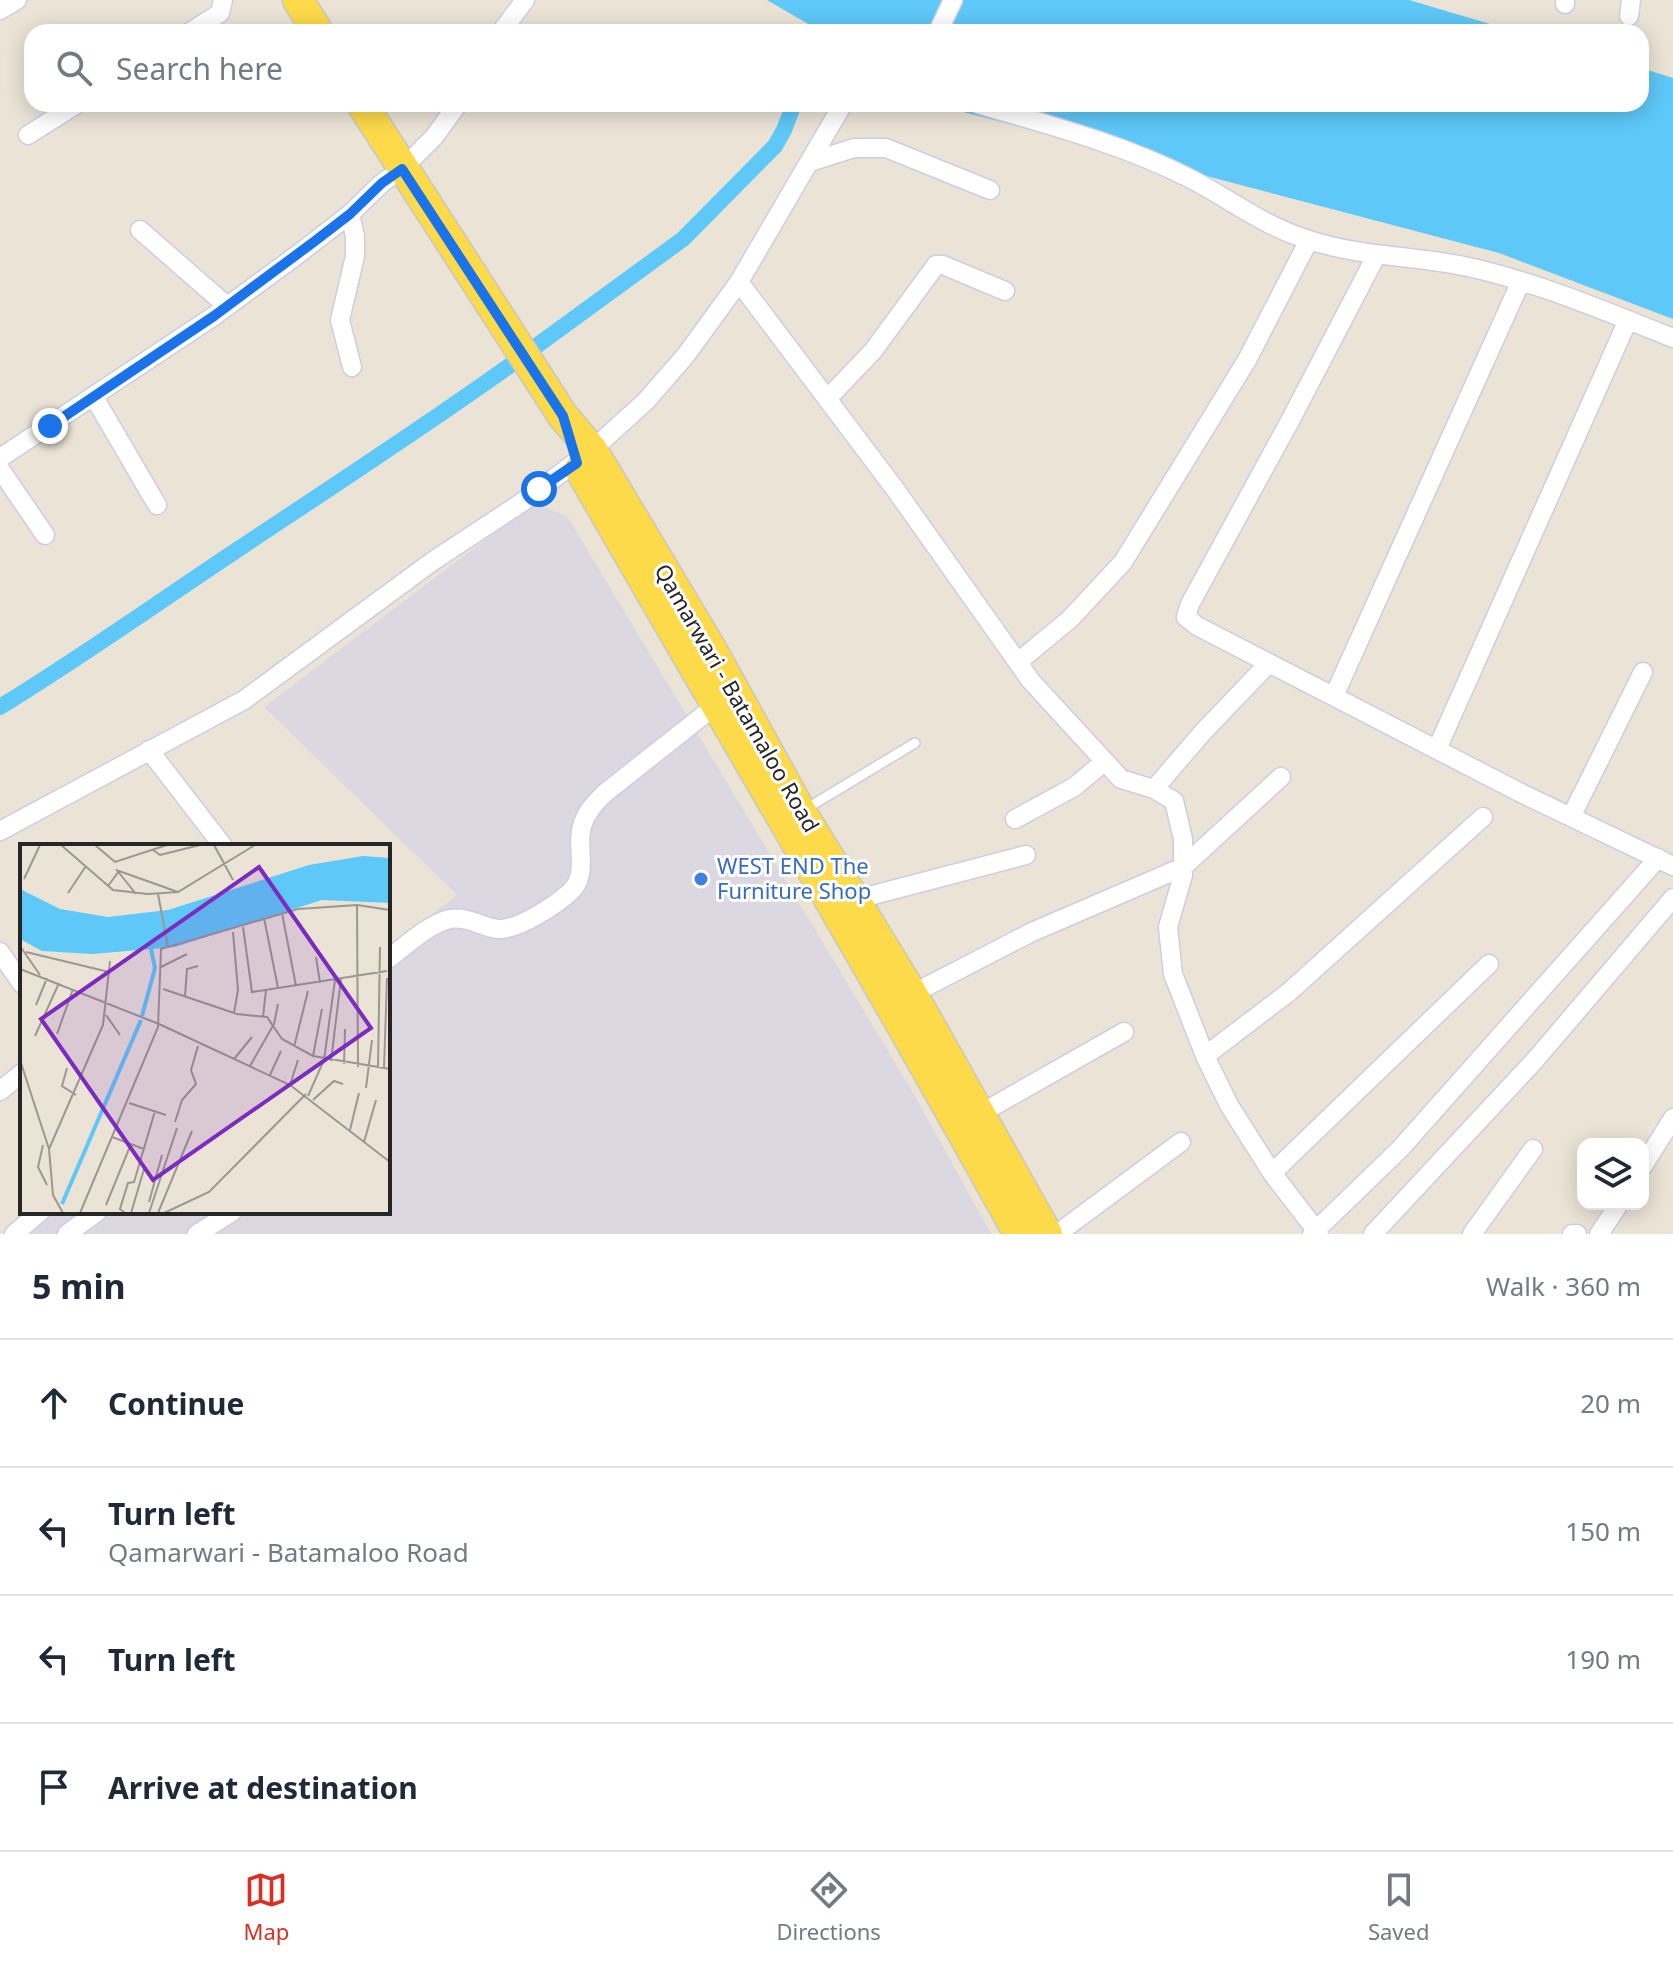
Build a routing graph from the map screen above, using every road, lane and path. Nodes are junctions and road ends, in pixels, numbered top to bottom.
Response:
1 (17, 0) edge
2 (223, 0) edge
3 (298, 0) edge
4 (953, 0) edge
5 (522, 1) edge
6 (0, 10) edge
7 (203, 24) edge
8 (313, 24) edge
9 (506, 24) edge
10 (942, 24) edge
11 (64, 112) edge
12 (367, 112) edge
13 (452, 112) edge
14 (838, 112) edge
15 (1006, 112) edge
16 (28, 135) dead end
17 (810, 162) junction
18 (402, 169) junction
19 (990, 190) dead end
20 (350, 214) junction
21 (140, 230) dead end
22 (1309, 240) junction
23 (1376, 256) junction
24 (1521, 281) junction
25 (739, 282) junction
26 (1005, 291) dead end
27 (227, 306) junction
28 (1628, 320) junction
29 (1673, 338) edge
30 (352, 367) dead end
31 (94, 397) junction
32 (827, 399) junction
33 (584, 456) junction
34 (0, 458) edge
35 (0, 469) edge
36 (157, 505) dead end
37 (45, 535) dead end
38 (1018, 662) junction
39 (1269, 663) junction
40 (1643, 672) dead end
41 (1334, 696) junction
42 (715, 706) junction
43 (915, 743) dead end
44 (1437, 749) junction
45 (149, 750) junction
46 (1104, 762) junction
47 (1281, 777) dead end
48 (1154, 789) junction
49 (801, 812) junction
50 (1483, 817) dead end
51 (1571, 817) junction
52 (1015, 819) dead end
53 (0, 831) edge
54 (221, 844) edge
55 (1026, 855) dead end
56 (1666, 862) edge
57 (1183, 867) junction
58 (1673, 898) edge
59 (854, 900) junction
60 (0, 952) edge
61 (390, 958) edge
62 (1489, 964) dead end
63 (11, 977) edge
64 (912, 994) junction
65 (1124, 1032) dead end
66 (1205, 1056) junction
67 (20, 1075) edge
68 (0, 1091) edge
69 (978, 1115) junction
70 (1673, 1118) edge
71 (1181, 1142) dead end
72 (1533, 1149) dead end
73 (1649, 1156) edge
74 (1272, 1173) junction
75 (1615, 1210) edge
76 (38, 1214) edge
77 (94, 1214) edge
78 (229, 1214) edge
79 (1316, 1233) edge
80 (14, 1234) edge
81 (67, 1234) edge
82 (197, 1234) edge
83 (1019, 1234) edge
84 (1047, 1234) edge
85 (1057, 1234) edge
86 (1373, 1234) edge
87 (1472, 1234) edge
88 (1599, 1234) edge

1 - 6 street
2 - 7 street
3 - 8 main road
4 - 10 street
5 - 9 street
11 - 16 street
12 - 18 main road, Qamarwari - Batamaloo Road
13 - 18 street
14 - 17 street
15 - 22 street
17 - 19 street
17 - 25 street
18 - 20 street
18 - 33 main road, Qamarwari - Batamaloo Road
20 - 27 street
20 - 30 street
21 - 27 street
22 - 23 street
22 - 38 street
23 - 24 street
23 - 39 street
24 - 28 street
24 - 41 street
25 - 32 street
25 - 33 street
26 - 32 street
27 - 31 street
28 - 29 street
28 - 44 street
31 - 34 street
31 - 36 street
32 - 38 street
33 - 42 main road, Qamarwari - Batamaloo Road
33 - 45 street
33 - 49 main road, Qamarwari - Batamaloo Road
35 - 37 street
38 - 46 street
39 - 41 street
39 - 48 street
40 - 51 street
41 - 44 street
42 - 61 street
42 - 83 main road, Qamarwari - Batamaloo Road
43 - 49 lane
44 - 51 street
45 - 53 street
45 - 54 street
46 - 48 street
46 - 52 street
47 - 57 street
48 - 57 street
49 - 59 main road, Qamarwari - Batamaloo Road
50 - 66 street
51 - 56 street
55 - 59 street
56 - 79 street
57 - 64 street
57 - 66 street
58 - 86 street
59 - 64 main road, Qamarwari - Batamaloo Road
60 - 63 street
62 - 74 street
64 - 69 main road, Qamarwari - Batamaloo Road
65 - 69 street
66 - 74 street
67 - 68 street
69 - 84 main road, Qamarwari - Batamaloo Road
70 - 73 street
71 - 85 street
72 - 87 street
74 - 79 street
75 - 88 street
76 - 80 street
77 - 81 street
78 - 82 street

